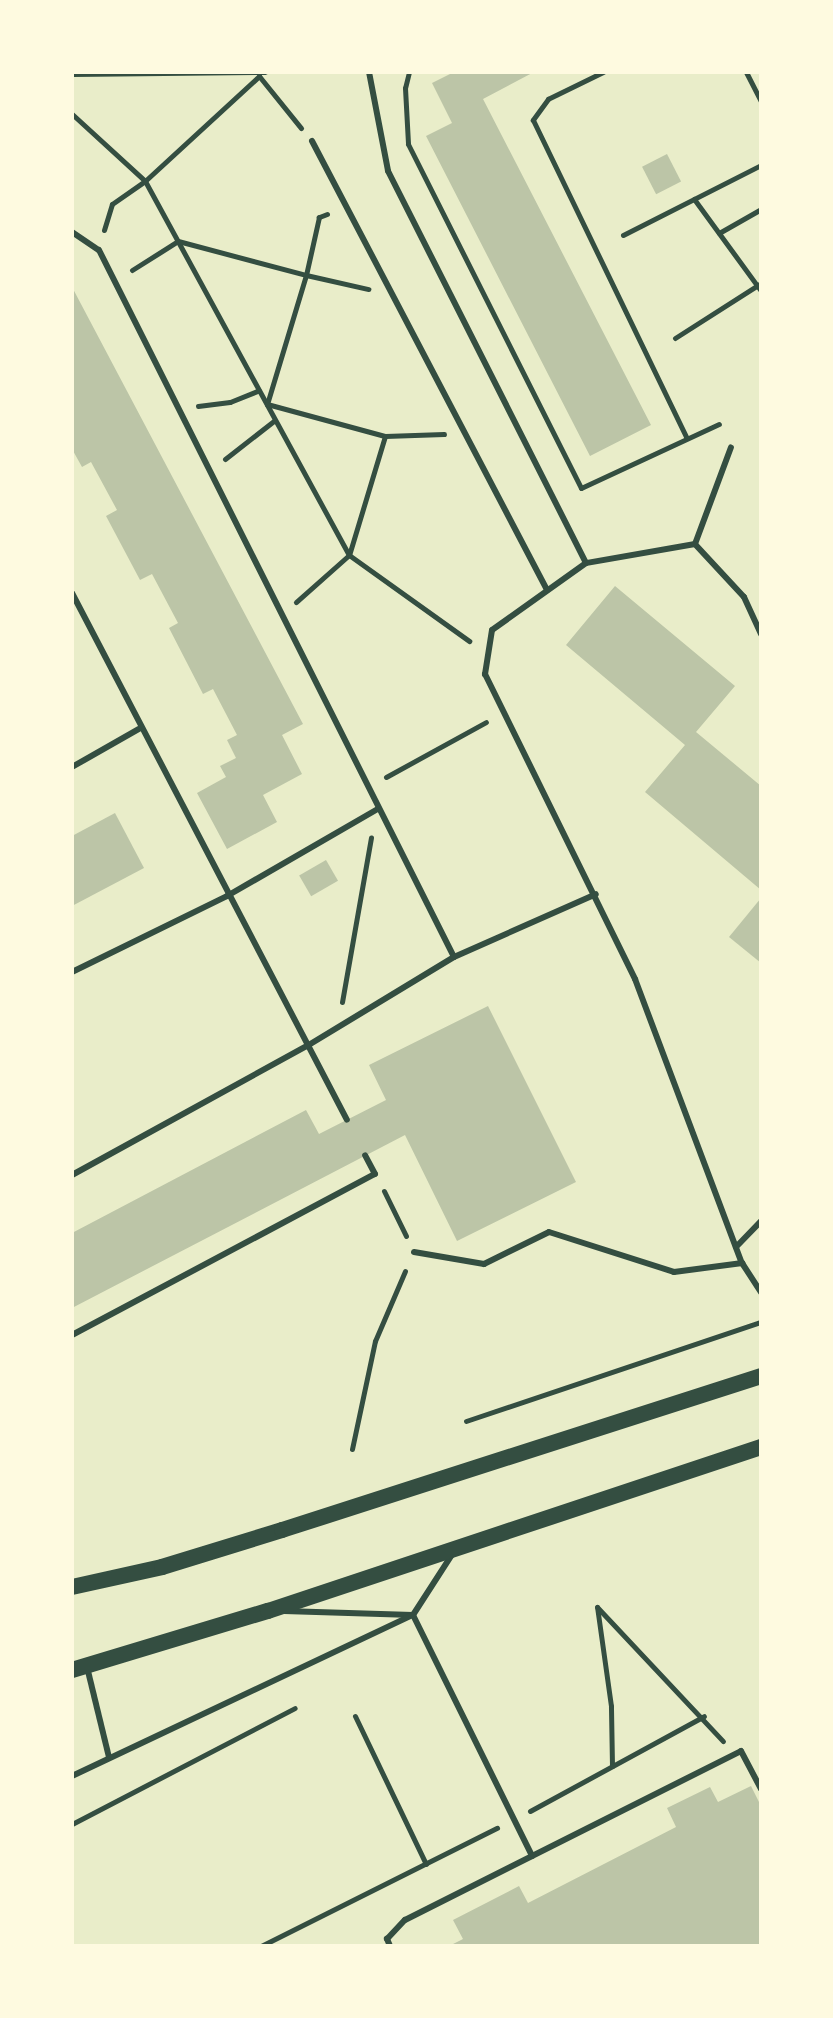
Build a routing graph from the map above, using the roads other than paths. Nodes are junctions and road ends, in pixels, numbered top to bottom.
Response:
1 (369, 72) edge
2 (312, 141) road end
3 (72, 232) edge
4 (731, 447) dead end
5 (695, 544) junction
6 (586, 563) junction
7 (547, 590) junction
8 (72, 593) edge
9 (761, 634) edge
10 (139, 729) junction
11 (72, 767) edge
12 (376, 810) junction
13 (596, 894) junction
14 (227, 896) junction
15 (454, 957) junction
16 (72, 972) edge
17 (307, 1046) junction
18 (347, 1120) dead end
19 (365, 1155) dead end
20 (72, 1175) edge
21 (761, 1221) edge
22 (736, 1247) junction
23 (414, 1252) road end
24 (742, 1263) junction
25 (761, 1292) edge
26 (72, 1335) edge
27 (761, 1376) edge
28 (761, 1447) edge
29 (458, 1547) junction
30 (72, 1587) edge
31 (268, 1611) junction
32 (413, 1615) junction
33 (79, 1668) edge
34 (109, 1757) junction
35 (72, 1776) edge
36 (761, 1789) edge
37 (532, 1856) junction
38 (390, 1946) edge

1 - 6 lane
2 - 7 lane
3 - 12 lane
4 - 5 lane
5 - 6 lane
5 - 9 lane
6 - 7 lane
7 - 13 lane
8 - 10 lane
10 - 11 lane
10 - 14 lane
12 - 14 lane
12 - 15 lane
13 - 15 lane
13 - 22 lane
14 - 16 lane
14 - 17 lane
15 - 17 lane
17 - 18 lane
17 - 20 lane
19 - 26 lane
21 - 22 lane
22 - 24 lane
23 - 24 lane
24 - 25 lane
27 - 30 main road
28 - 29 main road
29 - 31 main road
29 - 32 lane
31 - 32 lane
31 - 33 main road
32 - 34 lane
32 - 37 lane
33 - 34 lane
34 - 35 lane
36 - 37 lane
37 - 38 lane

